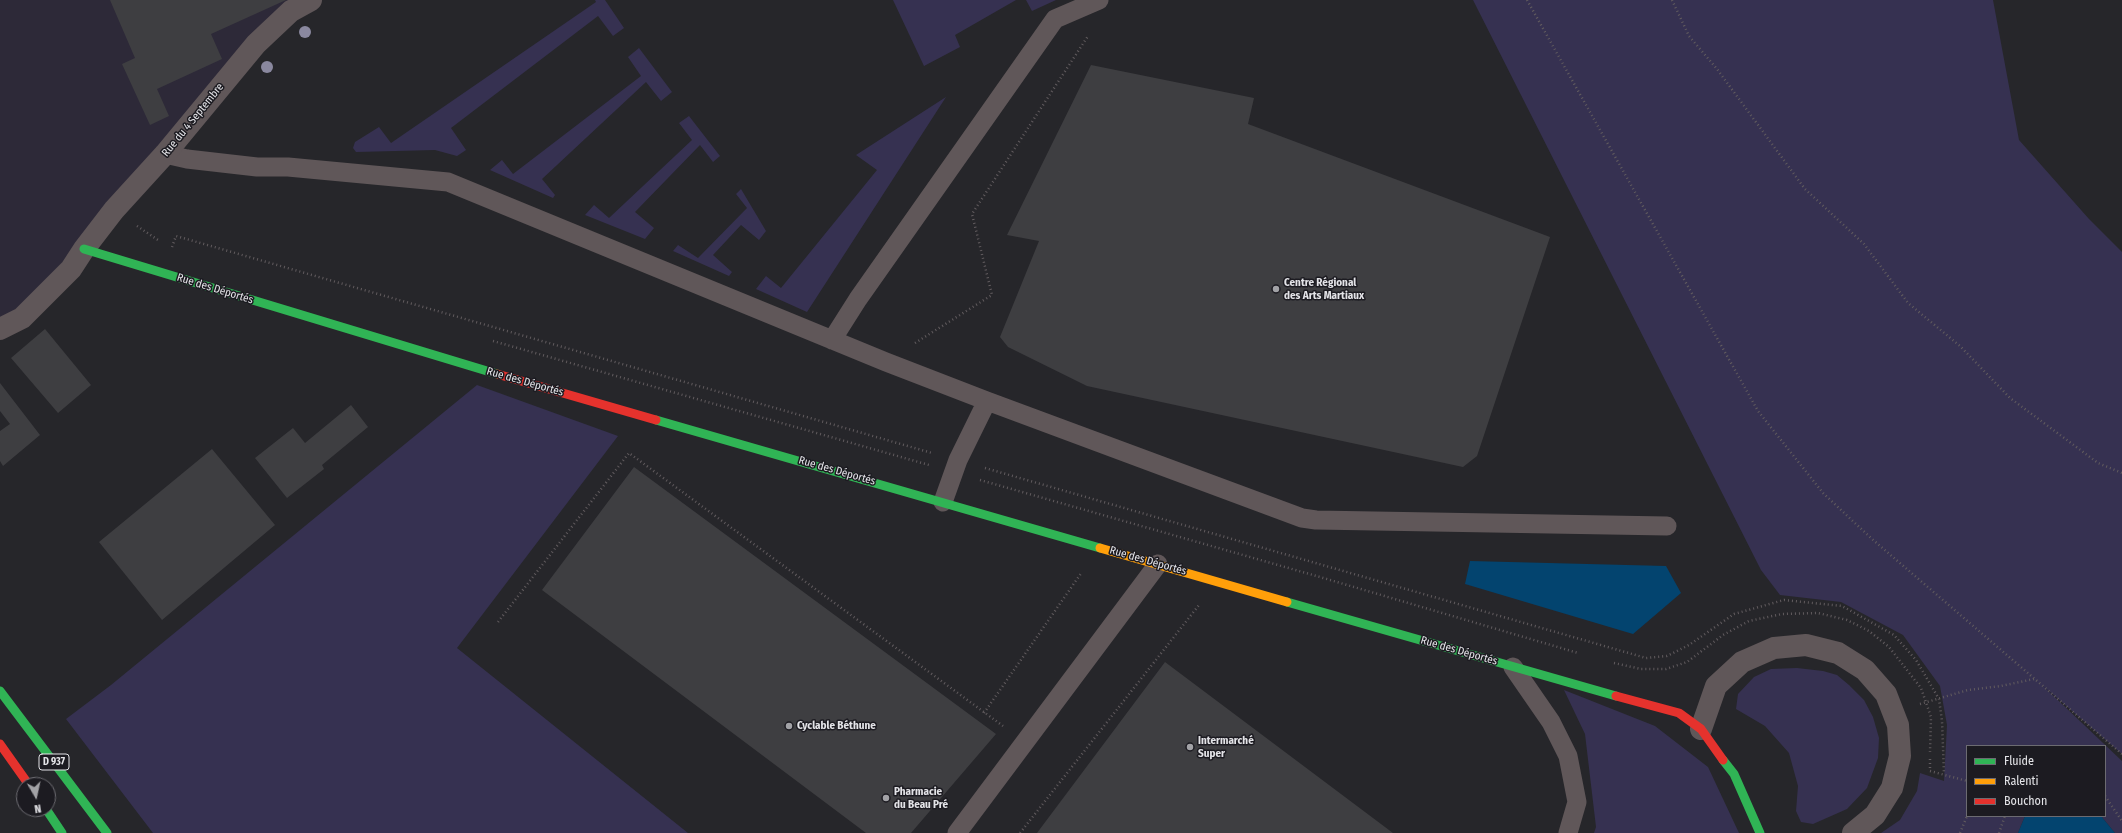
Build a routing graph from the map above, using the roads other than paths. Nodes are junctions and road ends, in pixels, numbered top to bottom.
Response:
1 (311, 0) edge
2 (1099, 0) edge
3 (165, 154) junction
4 (84, 249) junction
5 (0, 330) edge
6 (832, 340) junction
7 (987, 401) junction
8 (943, 502) junction
9 (1667, 526) dead end
10 (1158, 564) junction
11 (1513, 667) junction
12 (0, 692) edge
13 (1701, 729) junction
14 (0, 744) edge
15 (23, 777) edge
16 (51, 817) edge
17 (62, 833) edge
18 (107, 833) edge
19 (957, 833) edge
20 (1568, 833) edge
21 (1760, 833) edge
22 (1853, 833) edge

1 - 3 street, Rue du 4 Septembre
2 - 6 lane
3 - 4 street, Rue du 4 Septembre
3 - 6 lane
4 - 5 street
4 - 8 street, Rue des Déportés
6 - 7 lane
7 - 8 lane
7 - 9 lane
8 - 10 street, Rue des Déportés
10 - 11 street, Rue des Déportés
10 - 19 lane
11 - 13 street, Rue des Déportés
11 - 20 lane
12 - 18 street, D 937
13 - 21 street, Rue des Déportés
13 - 22 street
14 - 15 street
16 - 17 street

